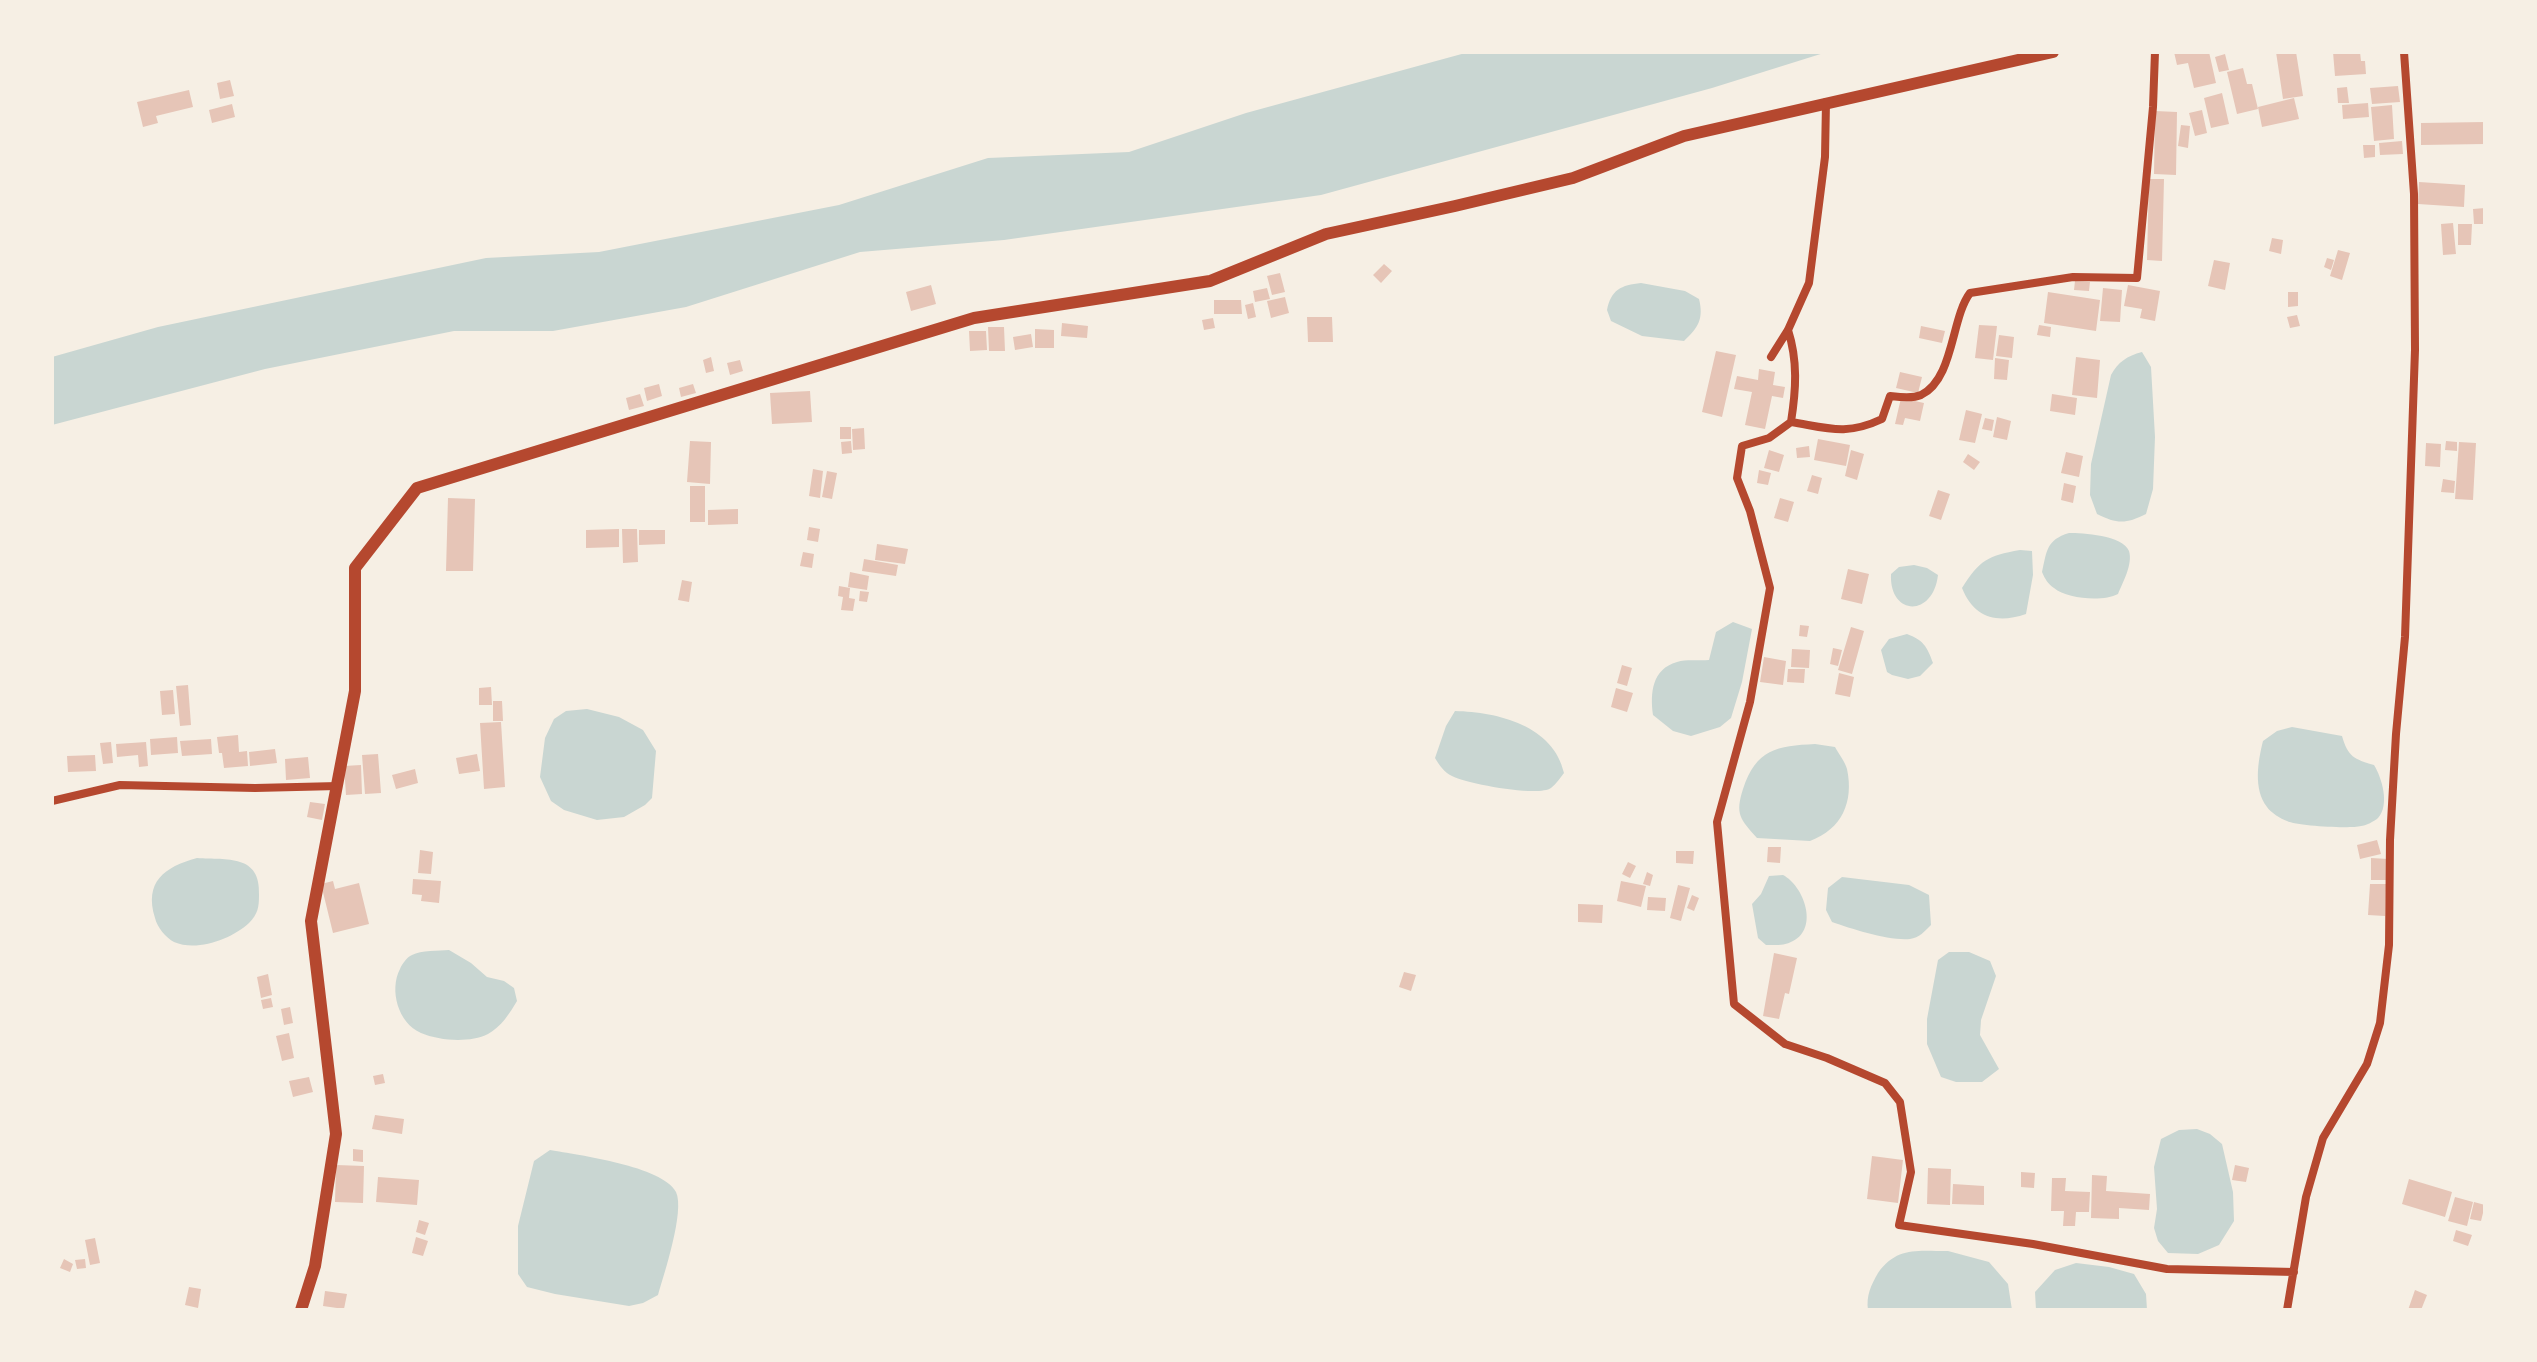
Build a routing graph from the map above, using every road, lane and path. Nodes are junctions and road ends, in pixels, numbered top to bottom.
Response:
1 (2053, 52) edge
2 (2155, 52) edge
3 (2404, 52) edge
4 (1826, 102) junction
5 (1788, 330) junction
6 (1771, 357) dead end
7 (1791, 422) junction
8 (338, 786) junction
9 (52, 801) edge
10 (2294, 1272) junction
11 (301, 1310) edge
12 (2287, 1310) edge

1 - 4 street
2 - 7 street
3 - 10 street
4 - 5 street
4 - 8 street
5 - 6 street
5 - 7 street
7 - 10 street
8 - 9 street
8 - 11 street
10 - 12 street

